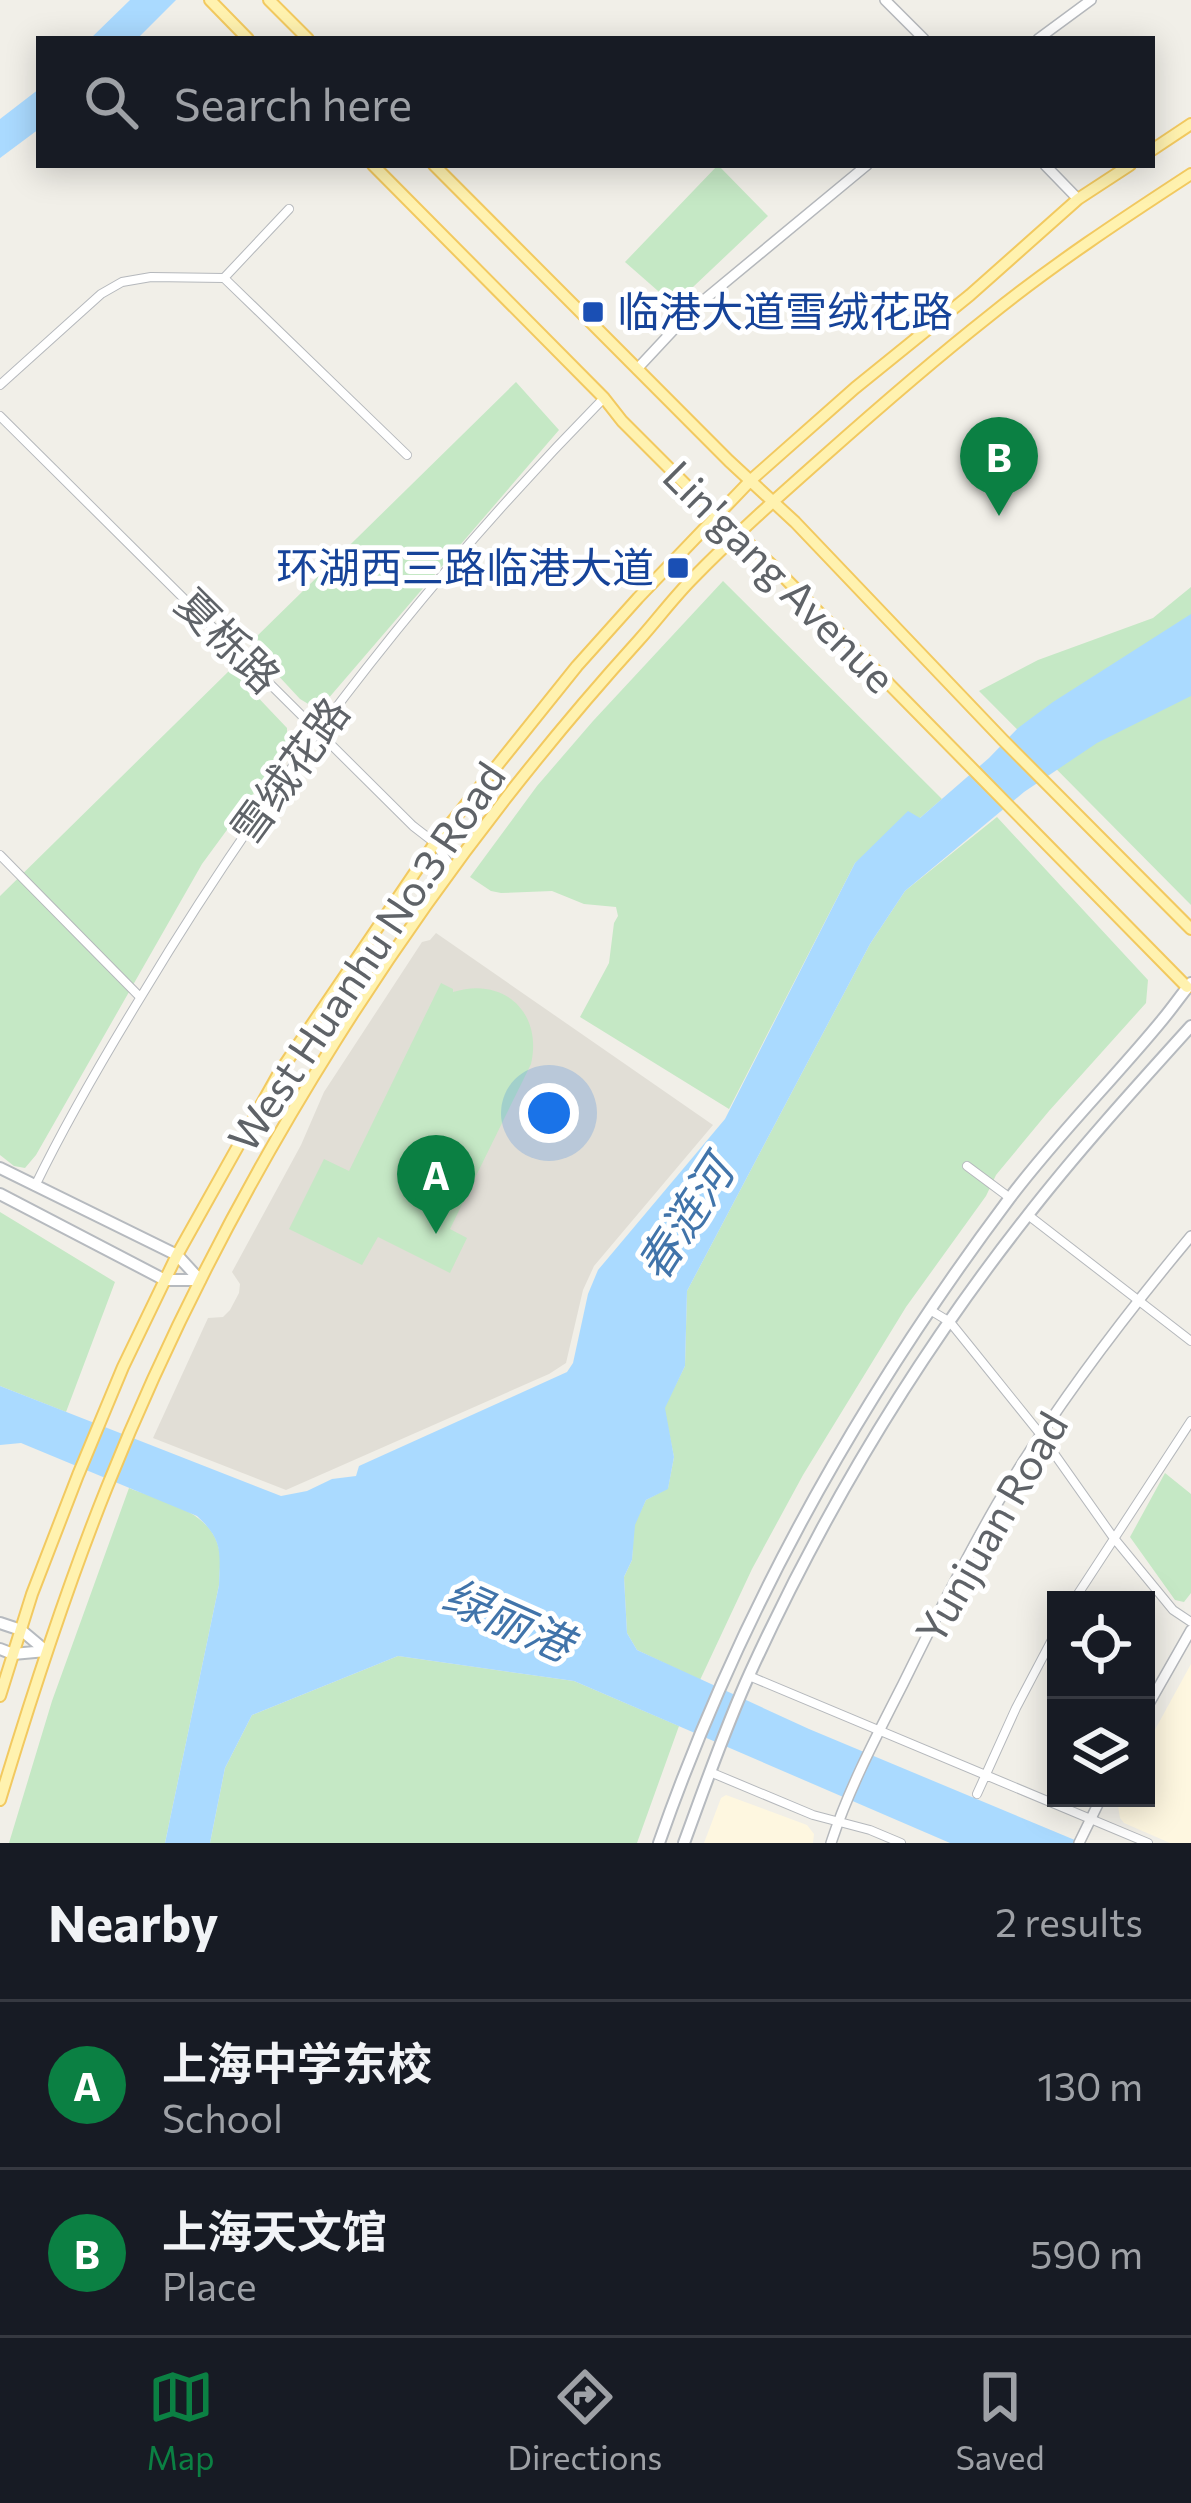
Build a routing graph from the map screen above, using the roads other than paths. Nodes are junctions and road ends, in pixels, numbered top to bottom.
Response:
1 (209, 0) edge
2 (269, 0) edge
3 (885, 0) edge
4 (1091, 0) edge
5 (245, 36) edge
6 (305, 36) edge
7 (921, 36) edge
8 (1042, 36) edge
9 (1191, 124) edge
10 (1155, 148) edge
11 (376, 168) edge
12 (437, 168) edge
13 (863, 168) edge
14 (1048, 168) edge
15 (1125, 168) edge
16 (1191, 173) edge
17 (1078, 199) junction
18 (289, 209) dead end
19 (224, 278) junction
20 (637, 369) junction
21 (0, 385) edge
22 (604, 398) junction
23 (0, 416) edge
24 (407, 455) dead end
25 (751, 480) junction
26 (774, 501) junction
27 (717, 514) junction
28 (738, 535) junction
29 (317, 730) junction
30 (435, 843) junction
31 (0, 855) edge
32 (452, 868) junction
33 (1191, 929) edge
34 (1190, 988) edge
35 (140, 997) junction
36 (1191, 1026) edge
37 (967, 1166) dead end
38 (0, 1168) edge
39 (35, 1186) junction
40 (0, 1194) edge
41 (1010, 1198) junction
42 (1028, 1214) junction
43 (1191, 1236) edge
44 (177, 1256) junction
45 (165, 1280) junction
46 (200, 1280) junction
47 (1138, 1300) junction
48 (930, 1310) junction
49 (950, 1322) junction
50 (1191, 1341) edge
51 (1191, 1420) edge
52 (1041, 1435) junction
53 (1113, 1537) junction
54 (1080, 1591) edge
55 (0, 1623) edge
56 (1191, 1626) edge
57 (21, 1630) junction
58 (1047, 1650) edge
59 (46, 1651) junction
60 (7, 1652) edge
61 (749, 1676) junction
62 (0, 1696) edge
63 (1151, 1699) edge
64 (880, 1729) junction
65 (710, 1772) junction
66 (985, 1773) junction
67 (977, 1794) dead end
68 (0, 1800) edge
69 (1097, 1807) edge
70 (1092, 1819) junction
71 (838, 1822) junction
72 (1080, 1841) edge
73 (659, 1843) edge
74 (683, 1843) edge
75 (831, 1843) edge
76 (901, 1843) edge
77 (1148, 1843) edge

1 - 5 main road
2 - 6 main road
3 - 7 street
4 - 8 street
9 - 10 main road
11 - 22 main road, Lin'gang Avenue
12 - 20 main road, Lin'gang Avenue
13 - 20 street
14 - 17 street
15 - 17 main road, West Huanhu No.3 Road
16 - 26 main road, West Huanhu No.3 Road
17 - 25 main road, West Huanhu No.3 Road
18 - 19 street
19 - 21 street
19 - 24 street
20 - 25 main road, Lin'gang Avenue
22 - 27 main road, Lin'gang Avenue
22 - 29 street, 雪绒花路
23 - 29 street, 夏栎路
25 - 26 main road, Lin'gang Avenue
25 - 27 main road, West Huanhu No.3 Road
26 - 28 main road, West Huanhu No.3 Road
26 - 33 main road, Lin'gang Avenue
27 - 28 main road, Lin'gang Avenue
27 - 30 main road, West Huanhu No.3 Road
28 - 32 main road, West Huanhu No.3 Road
28 - 34 main road, Lin'gang Avenue
29 - 30 street, 夏栎路
29 - 35 street, 雪绒花路
30 - 32 street, 夏栎路
30 - 44 main road, West Huanhu No.3 Road
31 - 35 street
32 - 46 main road, West Huanhu No.3 Road
34 - 41 main road
35 - 39 street, 雪绒花路
36 - 42 main road
37 - 41 street
38 - 39 main road
39 - 44 main road
40 - 45 main road
41 - 48 main road
42 - 47 street
42 - 49 main road
43 - 47 street, Yunjuan Road
44 - 45 main road, West Huanhu No.3 Road
44 - 46 main road
45 - 46 main road
45 - 57 main road, West Huanhu No.3 Road
46 - 59 main road, West Huanhu No.3 Road
47 - 50 street
47 - 52 street, Yunjuan Road
48 - 49 street
48 - 73 main road
49 - 52 street
49 - 61 main road
51 - 53 street
52 - 53 street
52 - 64 street, Yunjuan Road
53 - 54 street
53 - 56 street
55 - 57 main road
56 - 63 street
57 - 59 main road
57 - 60 main road, West Huanhu No.3 Road
58 - 66 street
59 - 60 main road
59 - 68 main road, West Huanhu No.3 Road
60 - 62 main road, West Huanhu No.3 Road
61 - 64 street
61 - 65 main road
64 - 66 street
64 - 71 street, Yunjuan Road
65 - 71 street
65 - 74 main road
66 - 67 street
66 - 70 street
69 - 70 street
70 - 72 street
70 - 77 street
71 - 75 street, Yunjuan Road
71 - 76 street

